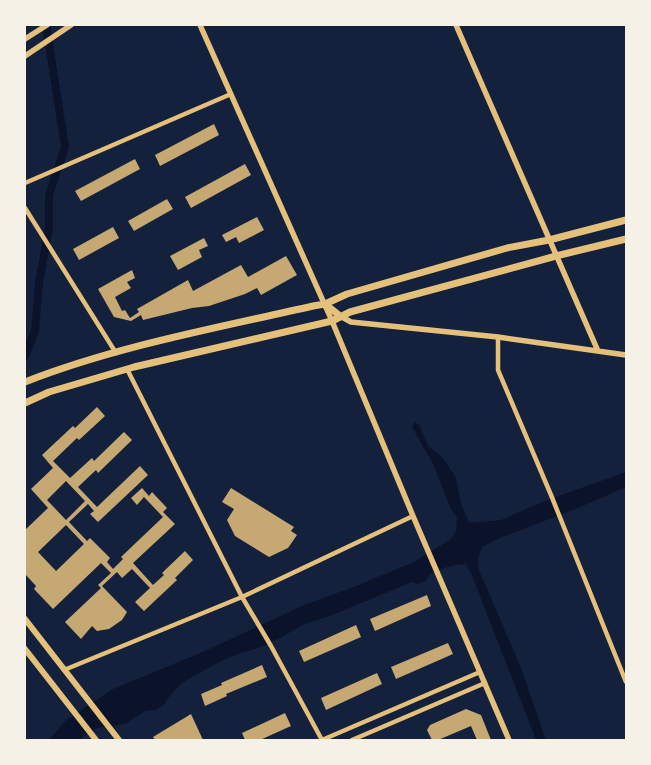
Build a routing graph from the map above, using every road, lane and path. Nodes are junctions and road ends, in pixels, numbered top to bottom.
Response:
1 (47, 25) edge
2 (71, 25) edge
3 (200, 25) edge
4 (456, 25) edge
5 (25, 40) edge
6 (25, 56) edge
7 (231, 94) junction
8 (25, 183) edge
9 (25, 208) edge
10 (626, 220) edge
11 (626, 239) edge
12 (549, 240) junction
13 (556, 256) junction
14 (325, 304) junction
15 (340, 316) junction
16 (332, 321) junction
17 (498, 338) junction
18 (598, 352) junction
19 (116, 353) junction
20 (626, 355) edge
21 (127, 369) junction
22 (25, 382) edge
23 (27, 402) edge
24 (413, 516) junction
25 (242, 597) junction
26 (25, 619) edge
27 (25, 649) edge
28 (64, 670) junction
29 (480, 672) junction
30 (626, 682) edge
31 (485, 683) junction
32 (96, 740) edge
33 (119, 740) edge
34 (322, 740) edge
35 (352, 740) edge
36 (509, 740) edge

1 - 5 street
2 - 6 street
3 - 7 street
4 - 12 street
7 - 8 street
7 - 14 street
9 - 19 street
10 - 12 main road
11 - 13 main road
12 - 13 street
12 - 14 main road
13 - 15 main road
13 - 18 street
14 - 15 main road
14 - 16 street
14 - 19 main road
15 - 16 main road
15 - 17 street
16 - 21 main road
16 - 24 street
17 - 18 street
17 - 30 street
18 - 20 street
19 - 22 main road
21 - 23 main road
21 - 25 street
24 - 25 street
24 - 29 street
25 - 28 street
25 - 34 street
26 - 28 main road
27 - 32 main road
28 - 33 main road
29 - 31 street
29 - 34 street
31 - 35 street
31 - 36 street

